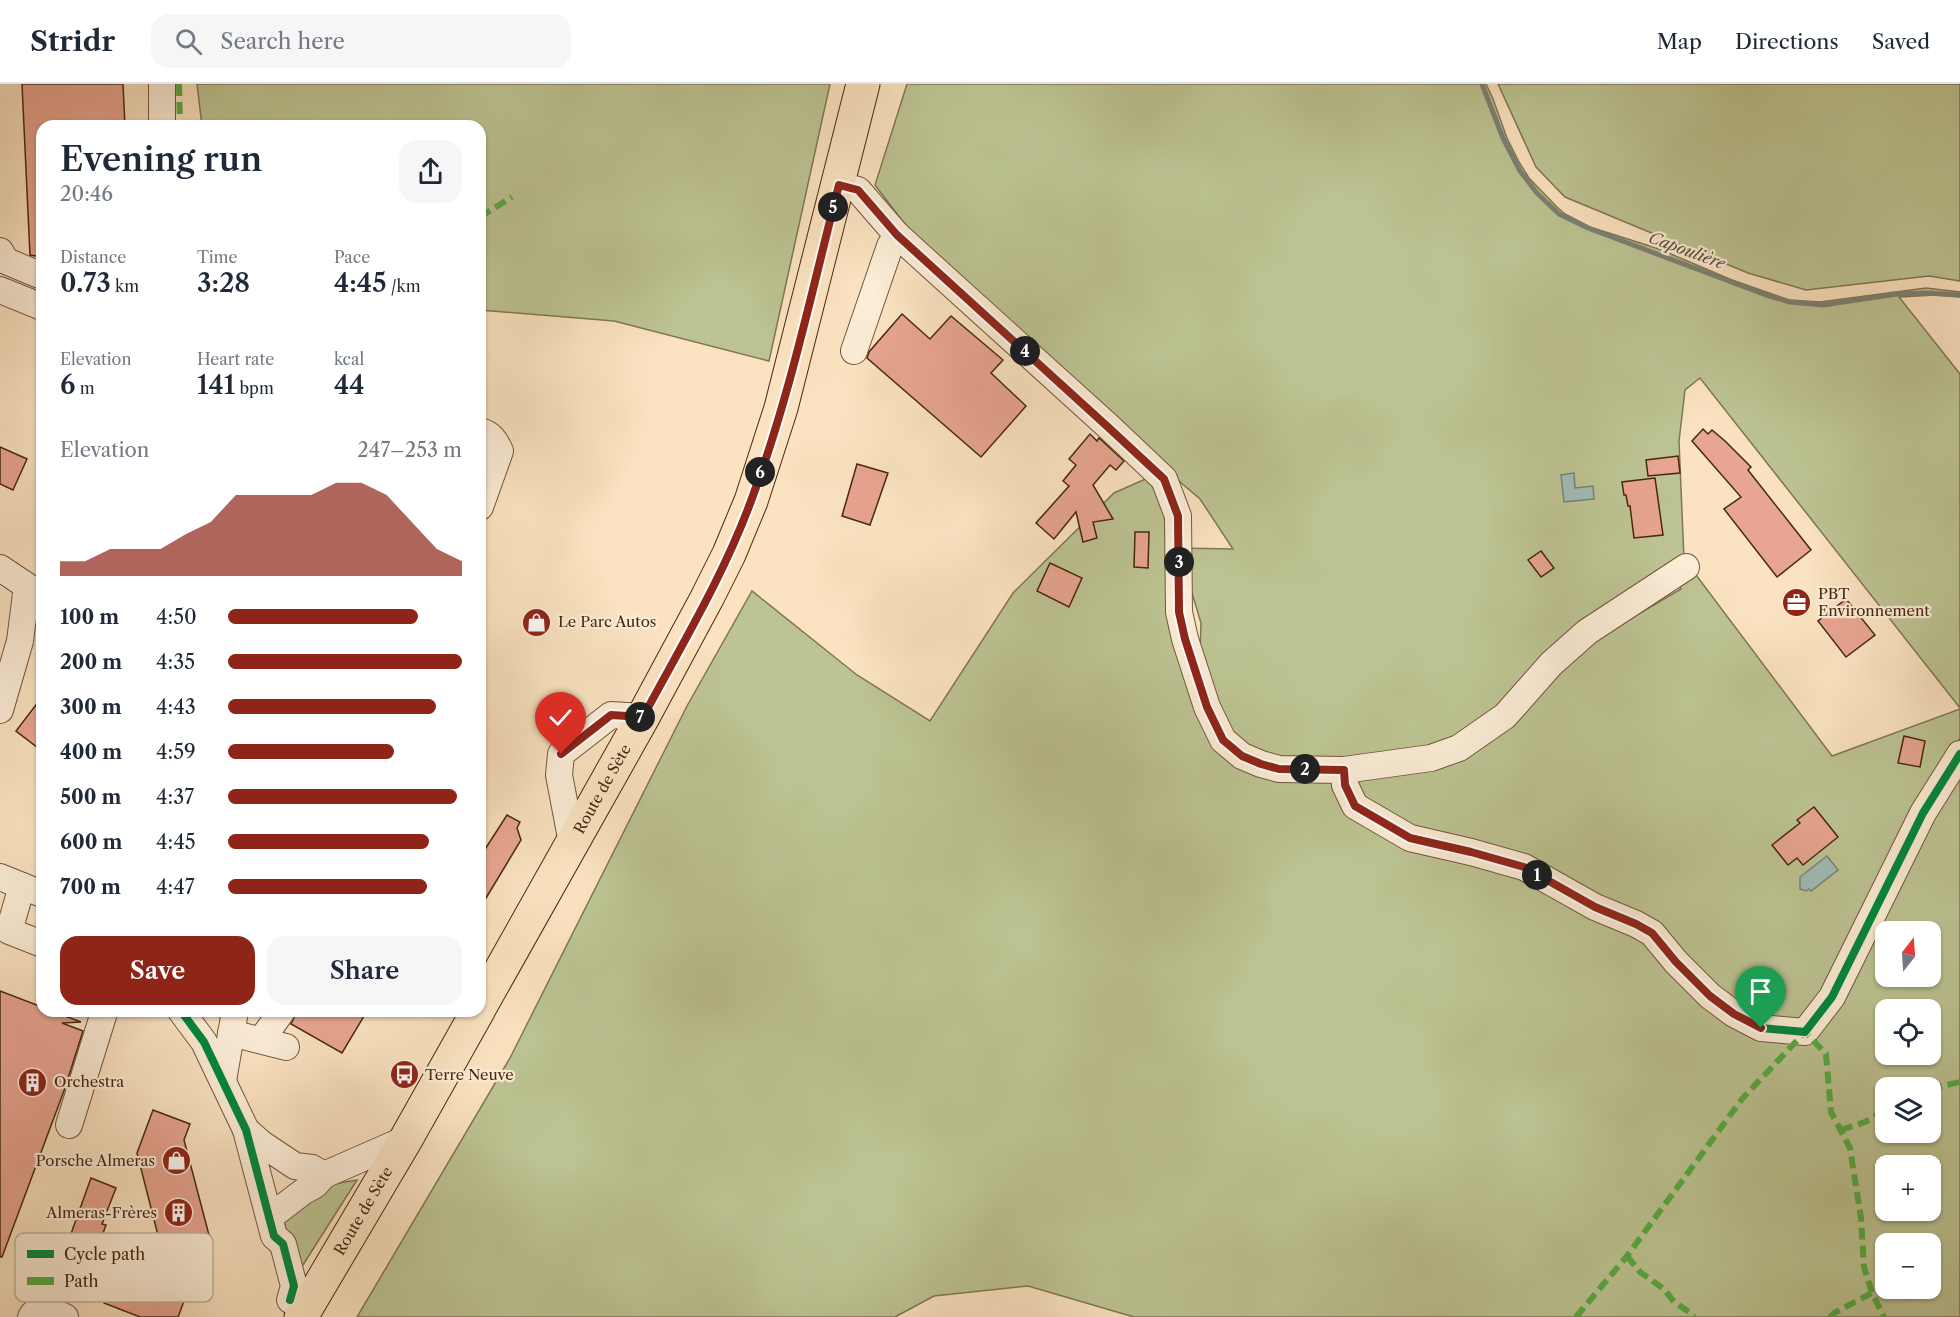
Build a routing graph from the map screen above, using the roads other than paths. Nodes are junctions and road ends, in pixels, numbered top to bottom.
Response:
1 (162, 84) edge
2 (863, 84) edge
3 (162, 120) edge
4 (839, 185) junction
5 (897, 235) junction
6 (0, 251) edge
7 (36, 274) edge
8 (0, 290) edge
9 (36, 305) edge
10 (854, 351) dead end
11 (486, 433) edge
12 (486, 490) edge
13 (1686, 567) dead end
14 (0, 568) edge
15 (0, 710) edge
16 (643, 717) junction
17 (1960, 754) edge
18 (1344, 770) junction
19 (572, 843) junction
20 (21, 886) edge
21 (36, 942) edge
22 (486, 988) edge
23 (103, 1017) edge
24 (185, 1017) edge
25 (280, 1017) edge
26 (469, 1017) edge
27 (233, 1022) edge
28 (223, 1081) junction
29 (69, 1125) dead end
30 (246, 1130) junction
31 (406, 1139) junction
32 (324, 1175) junction
33 (272, 1227) junction
34 (295, 1311) edge
35 (31, 1317) edge
36 (65, 1317) edge

1 - 3 street
2 - 4 main road, Route de Sète
4 - 5 street
4 - 16 main road, Route de Sète
5 - 10 street
5 - 18 street
6 - 7 street
8 - 9 street
11 - 12 street
13 - 18 street
14 - 15 street
16 - 19 main road, Route de Sète
16 - 19 street
17 - 18 street
19 - 22 main road, Route de Sète
20 - 21 street
23 - 29 street
24 - 28 street
25 - 27 street
26 - 31 main road, Route de Sète
27 - 28 street
28 - 30 street
30 - 32 street
30 - 33 street
31 - 32 street
31 - 34 main road, Route de Sète
32 - 33 street
33 - 34 street
35 - 36 street

